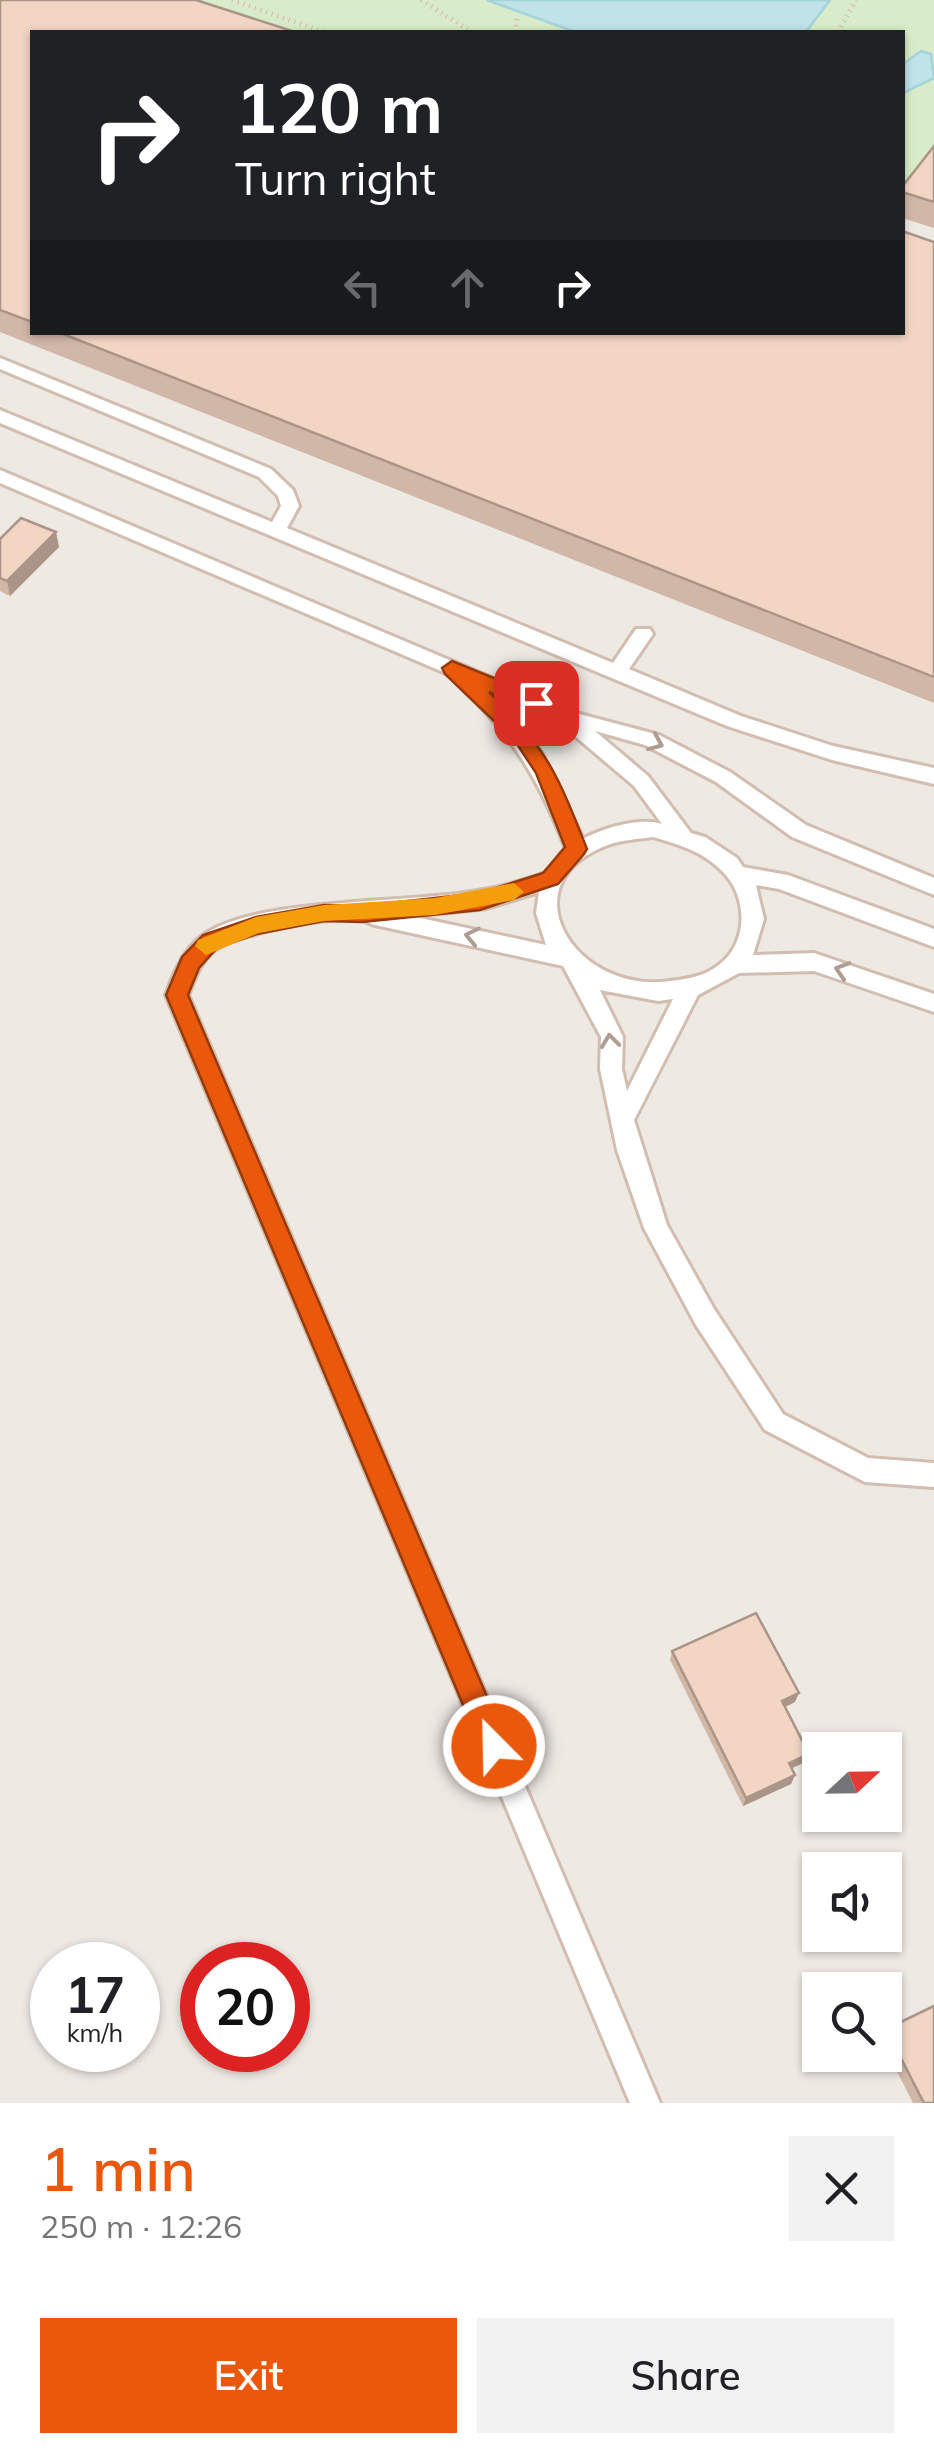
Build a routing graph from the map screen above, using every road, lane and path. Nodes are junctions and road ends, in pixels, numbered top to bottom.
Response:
1 (232, 0) edge
2 (421, 0) edge
3 (856, 0) edge
4 (517, 19) dead end
5 (318, 30) edge
6 (469, 30) edge
7 (516, 30) edge
8 (839, 30) edge
9 (0, 362) edge
10 (0, 416) edge
11 (0, 476) edge
12 (277, 529) junction
13 (643, 634) dead end
14 (452, 668) junction
15 (616, 672) junction
16 (564, 715) junction
17 (934, 776) edge
18 (681, 833) junction
19 (576, 849) junction
20 (743, 876) junction
21 (551, 878) junction
22 (934, 887) edge
23 (362, 914) junction
24 (934, 938) edge
25 (573, 964) junction
26 (733, 964) junction
27 (691, 988) junction
28 (934, 1004) edge
29 (622, 1119) junction
30 (934, 1475) edge
31 (646, 2103) edge

1 - 5 path
2 - 6 path
3 - 8 path
4 - 7 path
9 - 12 lane
10 - 12 lane
11 - 14 lane
12 - 15 lane
13 - 15 lane
14 - 16 lane
14 - 19 lane
15 - 17 lane
16 - 18 lane
16 -> 22 lane
18 - 19 lane
18 - 20 lane
19 - 21 lane
20 - 24 lane
20 - 26 lane
21 - 23 lane
21 - 25 lane
25 -> 23 lane
23 - 31 lane
25 - 27 lane
29 -> 25 lane
26 - 27 lane
28 -> 26 lane
27 - 29 lane
29 - 30 lane

